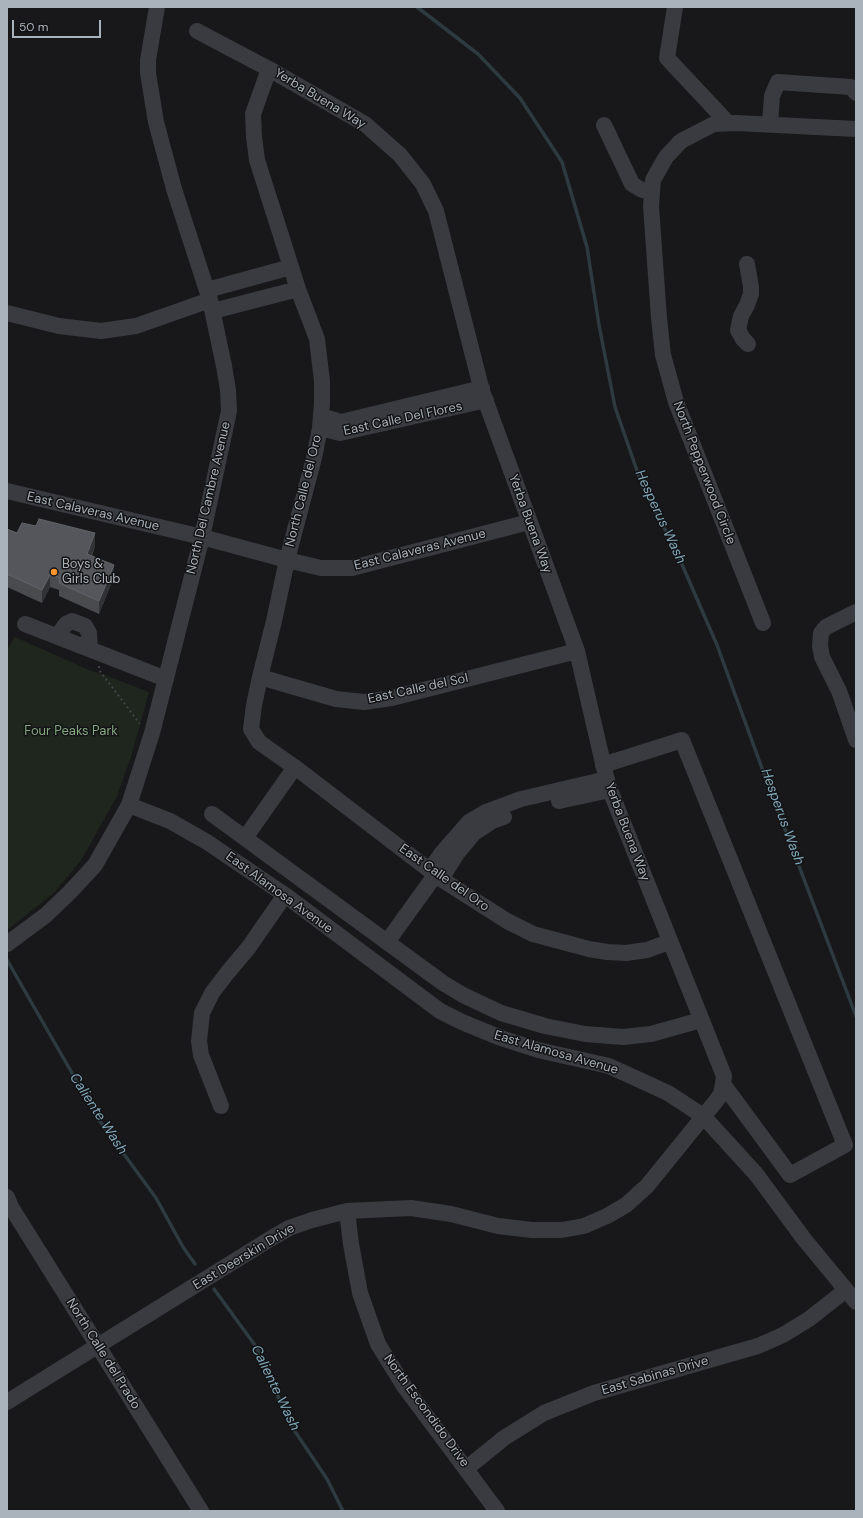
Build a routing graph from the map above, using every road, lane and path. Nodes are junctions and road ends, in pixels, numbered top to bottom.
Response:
1 (157, 7) edge
2 (675, 7) edge
3 (197, 31) dead end
4 (269, 69) junction
5 (856, 93) edge
6 (728, 123) junction
7 (770, 124) junction
8 (604, 125) dead end
9 (856, 129) edge
10 (652, 192) junction
11 (747, 264) dead end
12 (291, 267) junction
13 (298, 289) junction
14 (210, 300) junction
15 (7, 313) edge
16 (748, 344) dead end
17 (484, 394) junction
18 (320, 422) junction
19 (7, 491) edge
20 (530, 522) junction
21 (202, 537) junction
22 (287, 560) junction
23 (856, 612) edge
24 (763, 623) dead end
25 (25, 624) dead end
26 (577, 651) junction
27 (95, 655) junction
28 (260, 677) junction
29 (166, 679) junction
30 (142, 726) dead end
31 (251, 729) joint
32 (855, 732) edge
33 (295, 767) junction
34 (607, 778) junction
35 (129, 805) junction
36 (212, 814) dead end
37 (245, 838) junction
38 (436, 874) junction
39 (285, 895) junction
40 (387, 942) junction
41 (670, 942) junction
42 (7, 944) edge
43 (701, 1020) junction
44 (724, 1084) junction
45 (221, 1106) dead end
46 (703, 1116) junction
47 (7, 1197) edge
48 (347, 1211) junction
49 (851, 1296) edge
50 (98, 1346) junction
51 (7, 1402) edge
52 (467, 1468) junction
53 (201, 1511) edge
54 (497, 1511) edge

1 - 14 street, North Del Cambre Avenue
2 - 6 street
3 - 4 street, Yerba Buena Way
4 - 12 street, North Calle del Oro
4 - 17 street, Yerba Buena Way
5 - 7 street
6 - 7 street, North Pepperwood Circle
6 - 10 street, North Pepperwood Circle
7 - 9 street, North Pepperwood Circle
8 - 10 street
10 - 24 street, North Pepperwood Circle
11 - 16 street
12 - 13 street, North Calle del Oro
12 - 14 street
13 - 14 street
13 - 18 street, North Calle del Oro
14 - 15 street
14 - 21 street, North Del Cambre Avenue
17 - 18 street, East Calle Del Flores
17 - 20 street, Yerba Buena Way
18 - 22 street, North Calle del Oro
19 - 21 street, East Calaveras Avenue
20 - 22 street, East Calaveras Avenue
20 - 26 street, Yerba Buena Way
21 - 22 street, East Calaveras Avenue
21 - 29 street, North Del Cambre Avenue
22 - 28 street, North Calle del Oro
23 - 32 street
25 - 27 street
26 - 28 street, East Calle del Sol
26 - 34 street, Yerba Buena Way
27 - 29 street
27 - 30 path
28 - 31 street, North Calle del Oro
29 - 35 street, North Del Cambre Avenue
31 - 33 street, East Calle del Oro
33 - 37 street
33 - 38 street, East Calle del Oro
34 - 38 street
34 - 41 street, Yerba Buena Way
34 - 44 street
35 - 39 street, East Alamosa Avenue
35 - 42 street, North Del Cambre Avenue
36 - 37 street
37 - 40 street
38 - 40 street
38 - 41 street, East Calle del Oro
39 - 45 street
39 - 46 street, East Alamosa Avenue
40 - 43 street
41 - 43 street, Yerba Buena Way
43 - 44 street, Yerba Buena Way
44 - 46 street
46 - 48 street, East Deerskin Drive
46 - 49 street, East Alamosa Avenue
47 - 50 street, North Calle del Prado
48 - 50 street, East Deerskin Drive
48 - 52 street, North Escondido Drive
49 - 52 street, East Sabinas Drive
50 - 51 street, East Deerskin Drive
50 - 53 street, North Calle del Prado
52 - 54 street, North Escondido Drive

